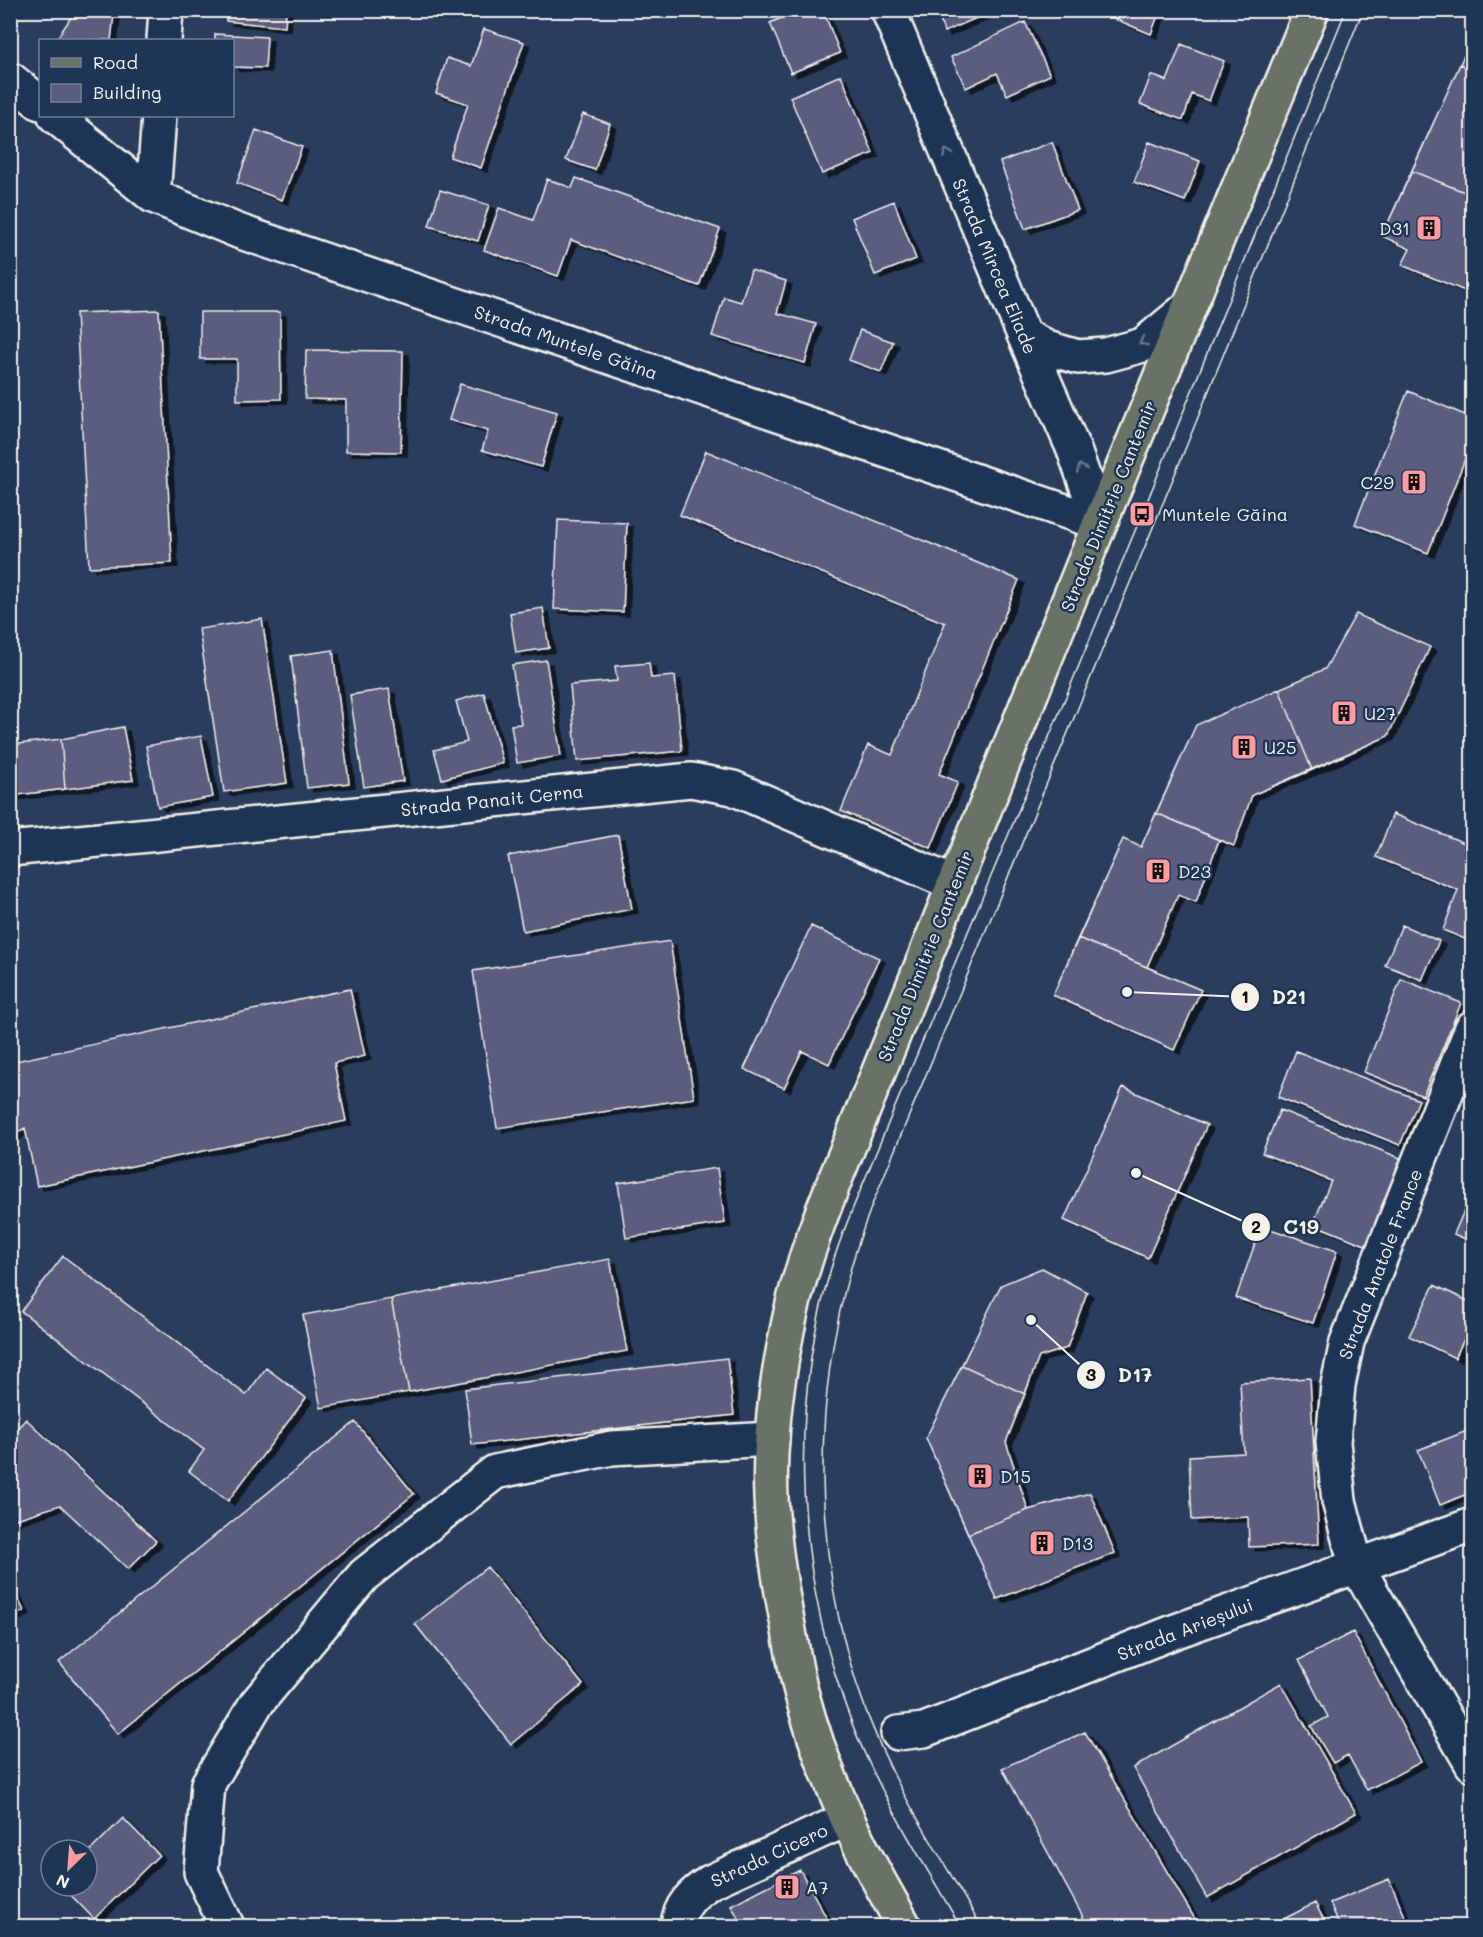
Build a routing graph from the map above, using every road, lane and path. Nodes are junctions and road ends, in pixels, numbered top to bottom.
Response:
1 (166, 10) edge
2 (888, 10) edge
3 (1312, 10) edge
4 (164, 39) edge
5 (10, 79) edge
6 (39, 102) edge
7 (56, 117) edge
8 (159, 117) edge
9 (153, 196) junction
10 (1189, 307) junction
11 (1024, 335) junction
12 (1100, 523) junction
13 (10, 849) edge
14 (955, 884) junction
15 (1473, 1028) edge
16 (772, 1439) junction
17 (1473, 1525) edge
18 (1356, 1565) junction
19 (898, 1734) dead end
20 (1473, 1764) edge
21 (847, 1819) junction
22 (227, 1926) edge
23 (678, 1926) edge
24 (904, 1926) edge

1 - 4 street
11 -> 2 street, Strada Mircea Eliade
3 - 10 main road, Strada Dimitrie Cantemir
5 - 6 street
7 - 9 street, Strada Muntele Găina
8 - 9 street
9 - 12 street, Strada Muntele Găina
10 -> 11 street
10 - 12 main road, Strada Dimitrie Cantemir
12 -> 11 street, Strada Mircea Eliade
12 - 14 main road, Strada Dimitrie Cantemir
13 - 14 street, Strada Panait Cerna
14 - 16 main road, Strada Dimitrie Cantemir
15 - 18 street, Strada Anatole France
16 - 21 main road, Strada Dimitrie Cantemir
16 - 22 street
17 - 18 street, Strada Arieșului
18 - 19 street, Strada Arieșului
18 - 20 street, Strada Anatole France
21 - 23 street, Strada Cicero
21 - 24 main road, Strada Dimitrie Cantemir

